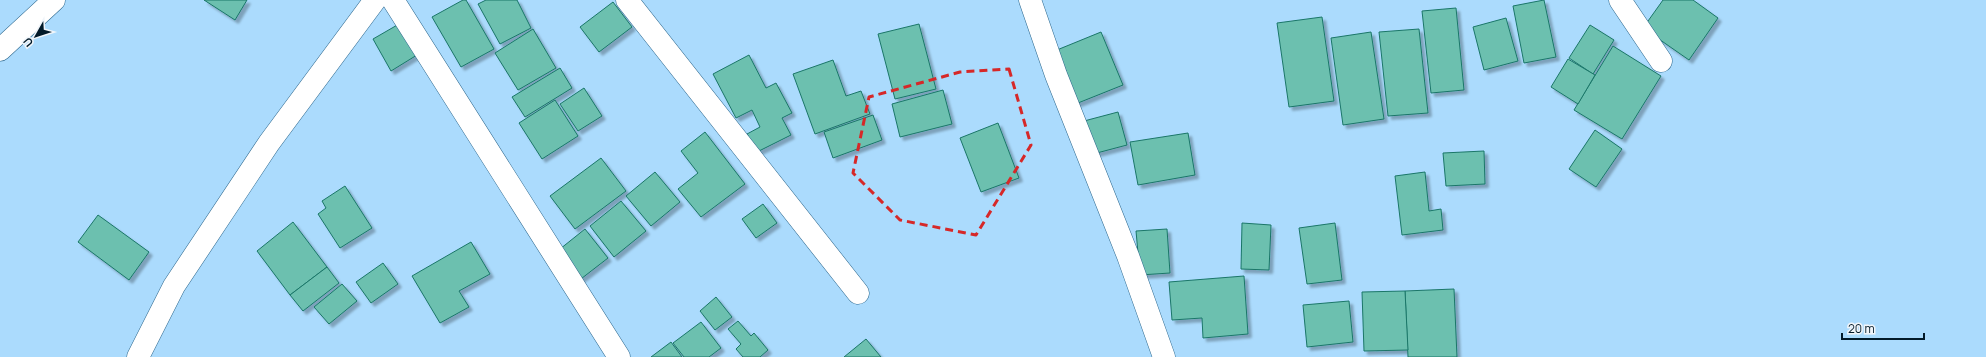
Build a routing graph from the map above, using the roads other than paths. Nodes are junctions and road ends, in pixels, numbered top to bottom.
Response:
1 (54, 0) edge
2 (375, 0) edge
3 (393, 0) edge
4 (627, 0) edge
5 (1030, 0) edge
6 (1620, 0) edge
7 (0, 50) edge
8 (1660, 61) dead end
9 (858, 293) dead end
10 (138, 357) edge
11 (619, 357) edge
12 (1164, 357) edge

1 - 7 street
2 - 10 street
3 - 11 street
4 - 9 street
5 - 12 street
6 - 8 street

